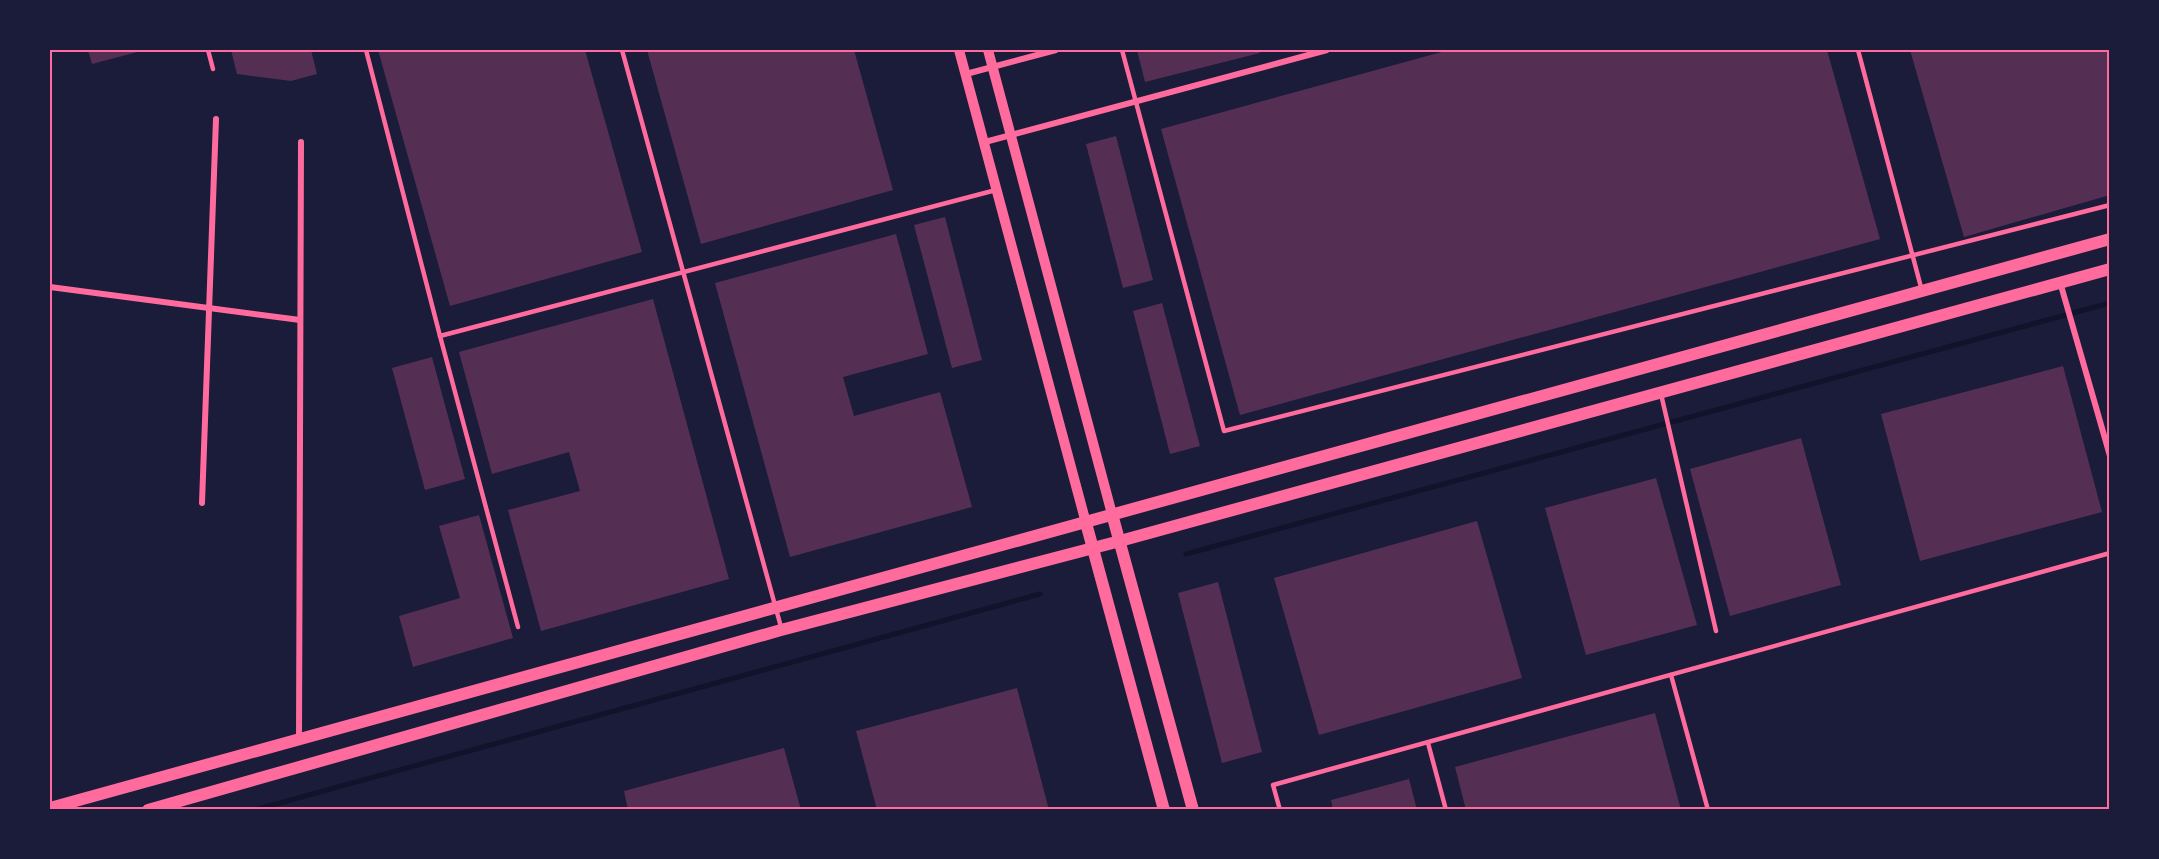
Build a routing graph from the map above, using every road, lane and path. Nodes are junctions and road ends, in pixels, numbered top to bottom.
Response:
1 (208, 50) edge
2 (366, 50) edge
3 (622, 50) edge
4 (959, 50) edge
5 (988, 50) edge
6 (1056, 50) edge
7 (1122, 50) edge
8 (1327, 50) edge
9 (1858, 50) edge
10 (992, 66) junction
11 (213, 69) dead end
12 (966, 74) junction
13 (1135, 101) junction
14 (216, 119) dead end
15 (1011, 135) junction
16 (301, 142) dead end
17 (985, 142) junction
18 (998, 189) junction
19 (2109, 205) edge
20 (2109, 239) edge
21 (1912, 255) junction
22 (2109, 269) edge
23 (684, 274) junction
24 (2060, 282) junction
25 (50, 287) edge
26 (1922, 291) junction
27 (211, 308) junction
28 (300, 320) junction
29 (440, 336) junction
30 (1660, 392) junction
31 (2109, 456) edge
32 (202, 502) dead end
33 (1112, 514) junction
34 (1086, 523) junction
35 (1119, 541) junction
36 (1092, 548) junction
37 (2109, 553) edge
38 (776, 608) junction
39 (518, 627) dead end
40 (781, 630) junction
41 (1716, 631) dead end
42 (1671, 675) junction
43 (299, 739) junction
44 (1428, 742) junction
45 (188, 804) edge
46 (50, 808) edge
47 (148, 810) edge
48 (1164, 810) edge
49 (1193, 810) edge
50 (1280, 810) edge
51 (1446, 810) edge
52 (1708, 810) edge

1 - 11 lane
2 - 29 lane
3 - 23 lane
4 - 12 street
5 - 10 street
6 - 10 street
7 - 13 lane
8 - 13 street
9 - 21 lane
10 - 12 street
10 - 15 street
12 - 17 street
13 - 15 street
13 - 21 lane
14 - 27 street
15 - 17 street
15 - 33 street
16 - 28 street
17 - 18 street
18 - 23 lane
18 - 34 street
19 - 21 lane
20 - 26 main road
21 - 26 lane
22 - 24 main road
23 - 29 lane
23 - 38 lane
24 - 30 main road
24 - 31 street
25 - 27 street
26 - 33 main road
27 - 28 street
27 - 32 street
28 - 43 street
29 - 39 lane
30 - 35 main road
30 - 41 lane
33 - 34 main road
33 - 35 main road
34 - 36 main road
34 - 38 main road
35 - 36 main road
35 - 49 main road
36 - 40 main road
36 - 48 main road
37 - 42 lane
38 - 40 lane
38 - 43 main road
40 - 45 main road
42 - 44 lane
42 - 52 lane
43 - 46 main road
44 - 50 lane
44 - 51 lane
45 - 47 main road

